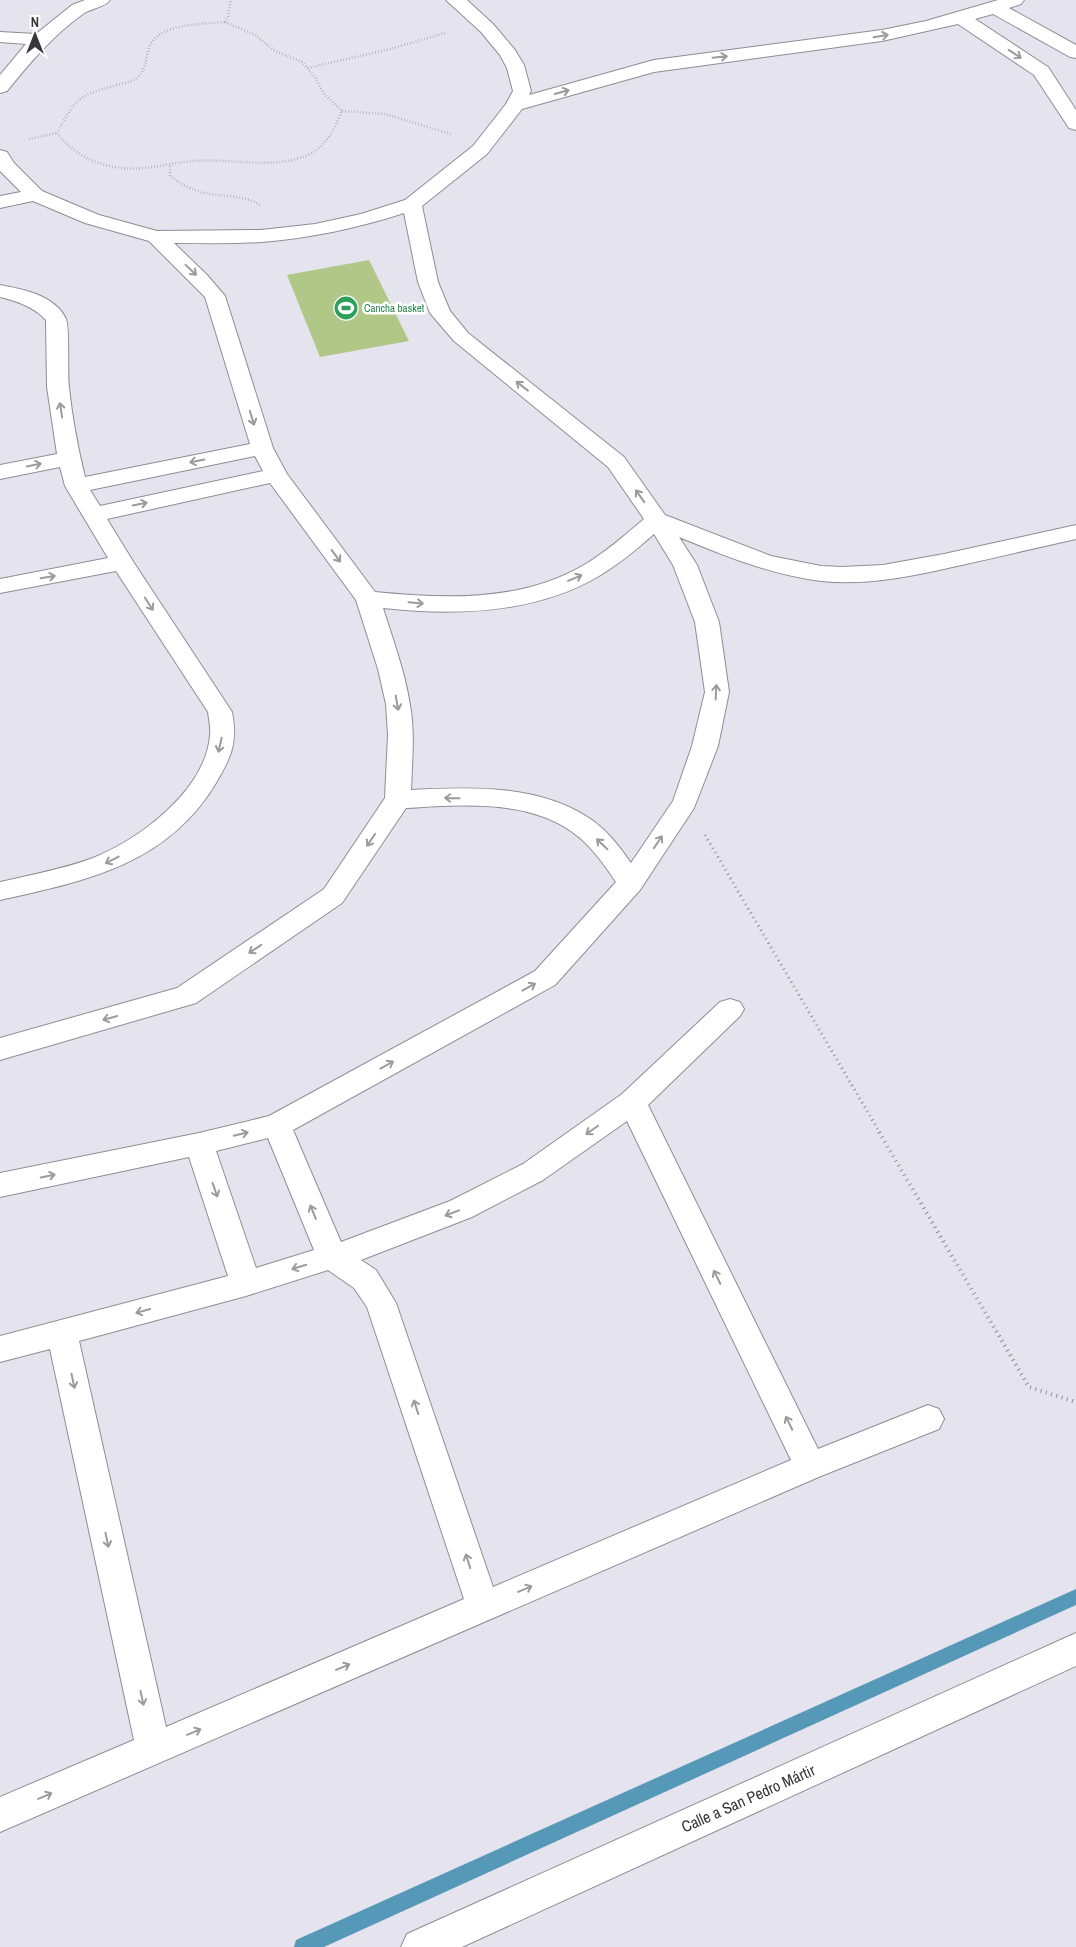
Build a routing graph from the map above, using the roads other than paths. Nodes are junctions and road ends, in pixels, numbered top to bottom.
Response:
1 (101, 0) edge
2 (455, 0) edge
3 (1016, 0) edge
4 (75, 4) edge
5 (996, 8) junction
6 (962, 19) junction
7 (0, 37) edge
8 (40, 40) junction
9 (1076, 54) edge
10 (1041, 71) junction
11 (0, 87) edge
12 (1067, 95) edge
13 (515, 105) junction
14 (1076, 124) edge
15 (0, 156) edge
16 (35, 195) junction
17 (0, 202) edge
18 (412, 204) junction
19 (156, 237) junction
20 (0, 290) edge
21 (262, 448) junction
22 (69, 458) junction
23 (0, 472) edge
24 (276, 475) junction
25 (76, 486) junction
26 (92, 515) junction
27 (657, 520) junction
28 (1076, 532) edge
29 (122, 563) junction
30 (0, 586) edge
31 (368, 599) junction
32 (398, 799) junction
33 (631, 883) junction
34 (0, 890) edge
35 (730, 1009) dead end
36 (0, 1049) edge
37 (632, 1102) junction
38 (277, 1125) junction
39 (199, 1144) junction
40 (0, 1186) edge
41 (332, 1257) junction
42 (246, 1284) junction
43 (62, 1333) junction
44 (0, 1349) edge
45 (928, 1419) dead end
46 (810, 1466) junction
47 (483, 1607) junction
48 (1076, 1649) edge
49 (153, 1749) junction
50 (0, 1815) edge
51 (420, 1947) edge

1 - 4 street
2 - 13 street
3 - 5 street
4 - 8 street
5 - 6 street
5 - 9 street
6 -> 10 street
13 -> 6 street
7 - 8 street
8 - 11 street
9 - 10 street
10 - 12 street
12 - 14 street
13 - 18 street
15 - 16 street
16 - 17 street
16 - 19 street
18 - 19 street
27 -> 18 street
19 -> 21 street
22 -> 20 street
21 - 24 street
21 -> 25 street
23 -> 22 street
22 - 25 street
26 -> 24 street
24 -> 31 street
25 - 26 street
26 - 29 street
27 - 28 street
31 -> 27 street
33 -> 27 street
30 -> 29 street
29 -> 34 street
31 -> 32 street
33 -> 32 street
32 -> 36 street
38 -> 33 street
35 - 37 street
37 -> 41 street
46 -> 37 street
39 -> 38 street
41 -> 38 street
40 -> 39 street
39 -> 42 street
41 -> 42 street
47 -> 41 street
42 -> 43 street
43 - 44 street
43 -> 49 street
45 - 46 street
47 -> 46 street
49 -> 47 street
48 - 51 street, Calle a San Pedro Mártir
50 -> 49 street

